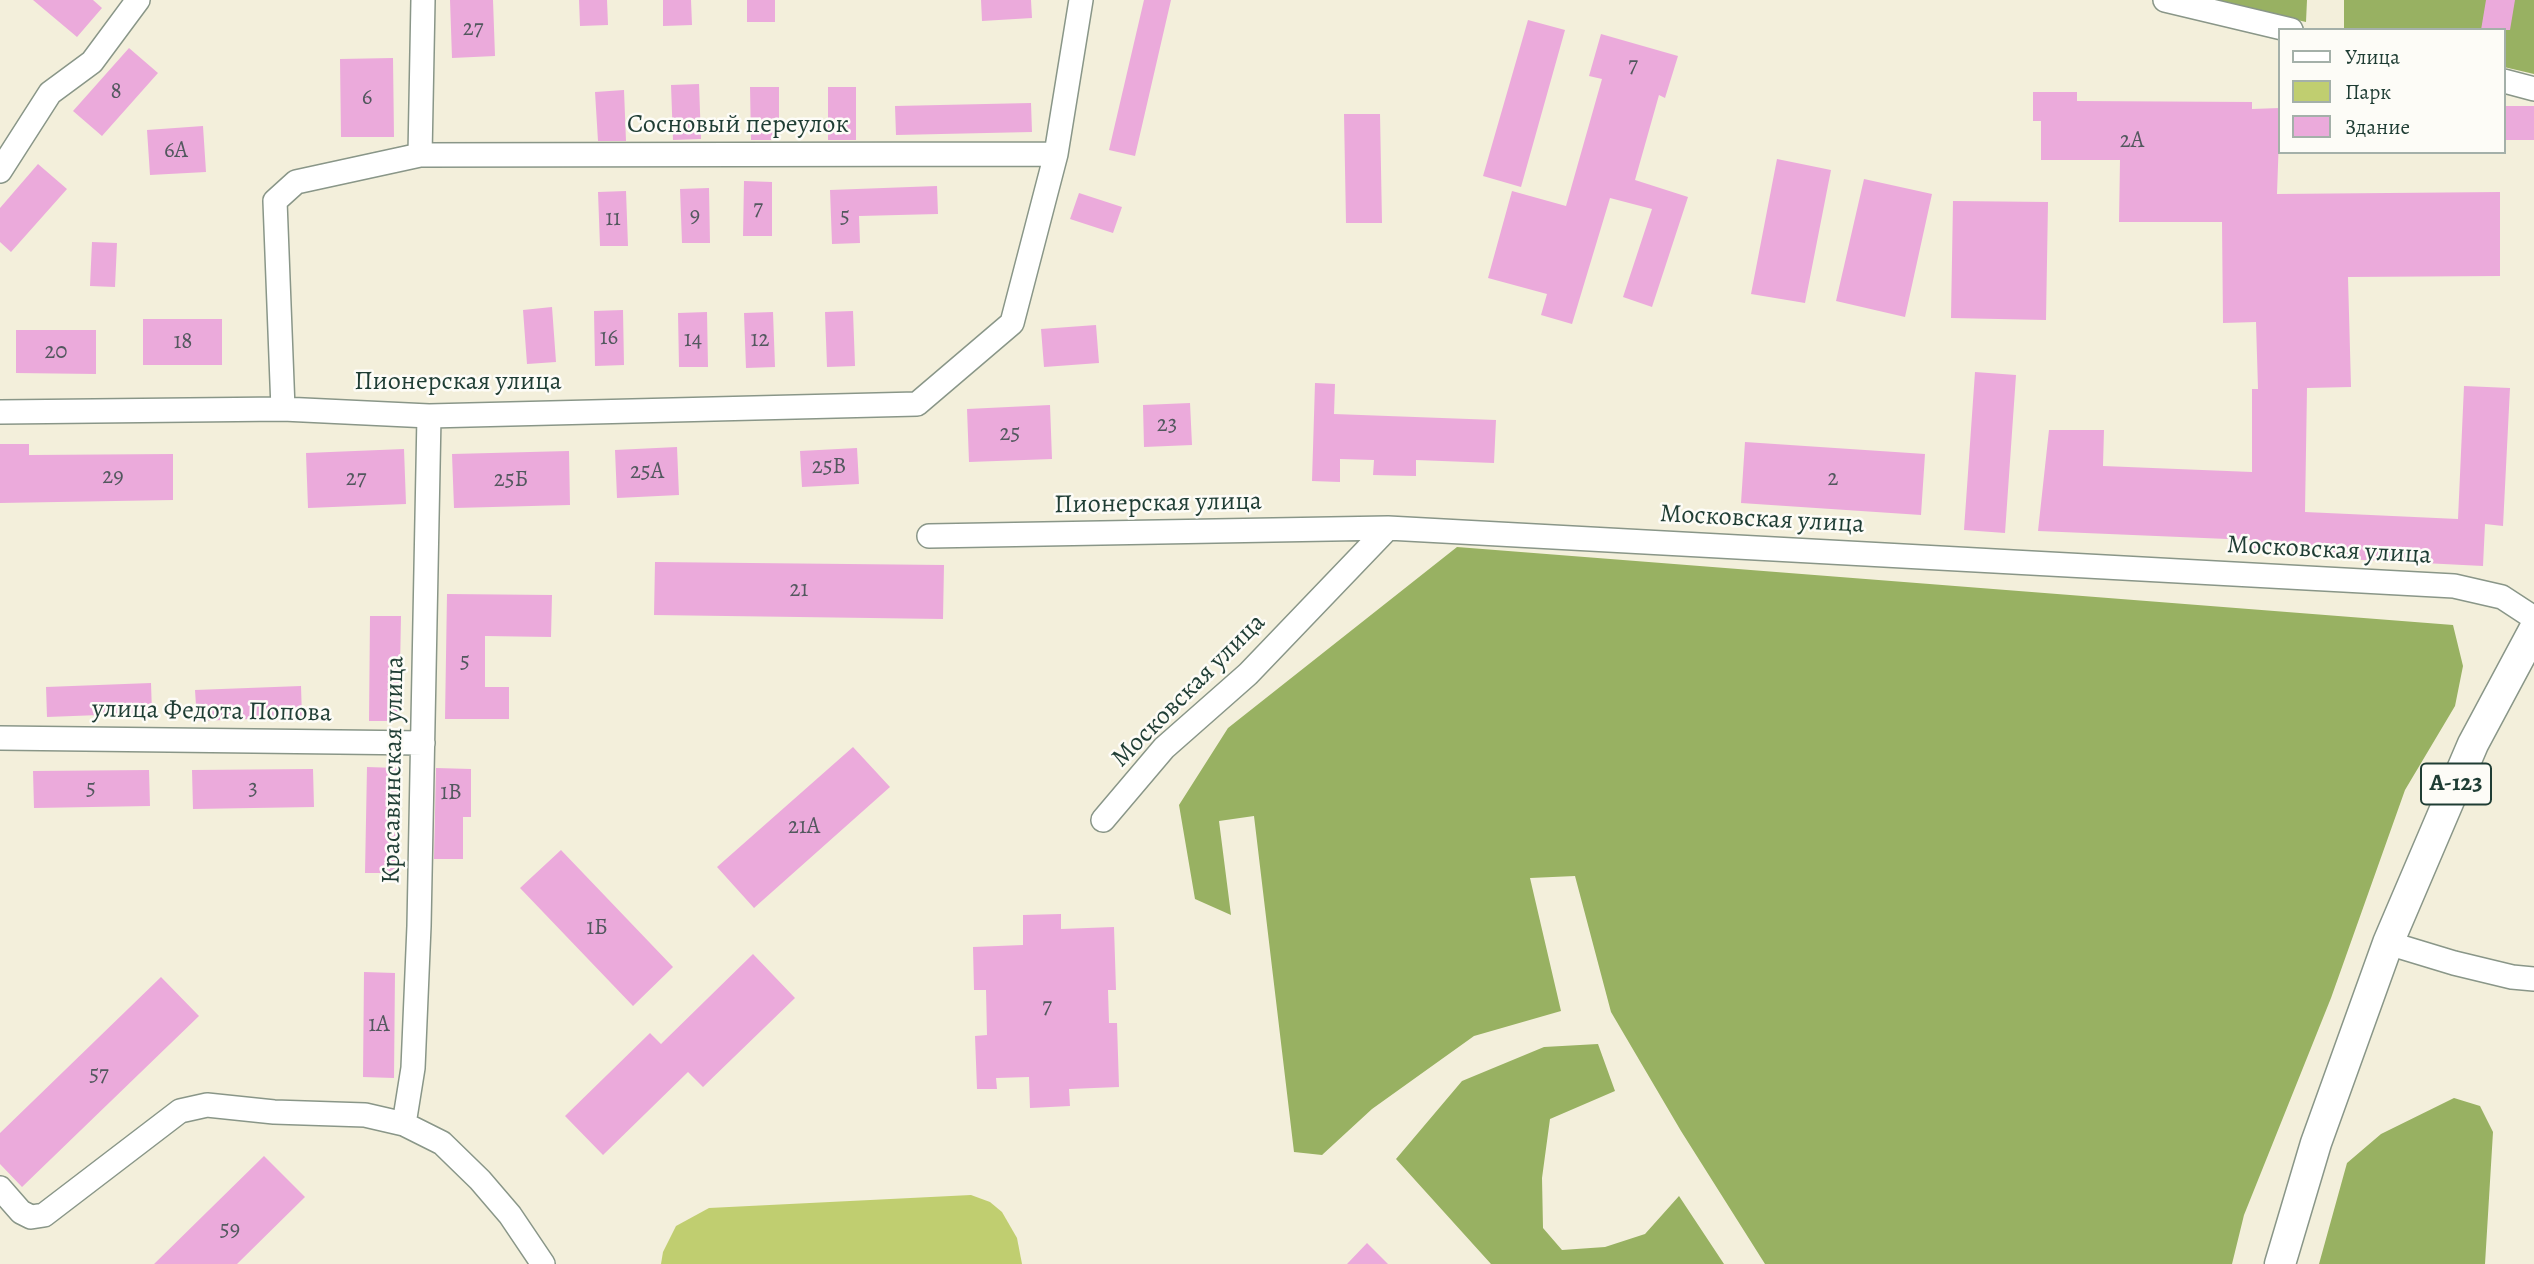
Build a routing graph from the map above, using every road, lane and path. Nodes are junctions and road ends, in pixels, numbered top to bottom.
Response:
1 (138, 0) edge
2 (423, 0) edge
3 (1081, 0) edge
4 (2165, 0) edge
5 (2283, 28) edge
6 (2506, 82) edge
7 (2534, 89) edge
8 (1056, 153) junction
9 (421, 155) junction
10 (0, 171) edge
11 (283, 409) junction
12 (0, 412) edge
13 (429, 416) junction
14 (1388, 528) junction
15 (929, 536) dead end
16 (2534, 618) edge
17 (2534, 630) edge
18 (0, 738) edge
19 (423, 743) junction
20 (1103, 820) dead end
21 (2388, 943) junction
22 (2534, 979) edge
23 (404, 1124) junction
24 (0, 1188) edge
25 (543, 1264) edge
26 (2280, 1264) edge

1 - 10 street
2 - 9 street
3 - 8 street
4 - 5 street
6 - 7 street
8 - 9 street, Сосновый переулок
8 - 13 street, Пионерская улица
9 - 11 street
11 - 12 street, Пионерская улица
11 - 13 street, Пионерская улица
13 - 19 street, Красавинская улица
14 - 15 street, Пионерская улица
14 - 16 street, Московская улица
14 - 20 street, Московская улица
17 - 21 main road, А-123
18 - 19 street, улица Федота Попова
19 - 23 street, Красавинская улица
21 - 22 street
21 - 26 main road, А-123
23 - 24 street
23 - 25 street

